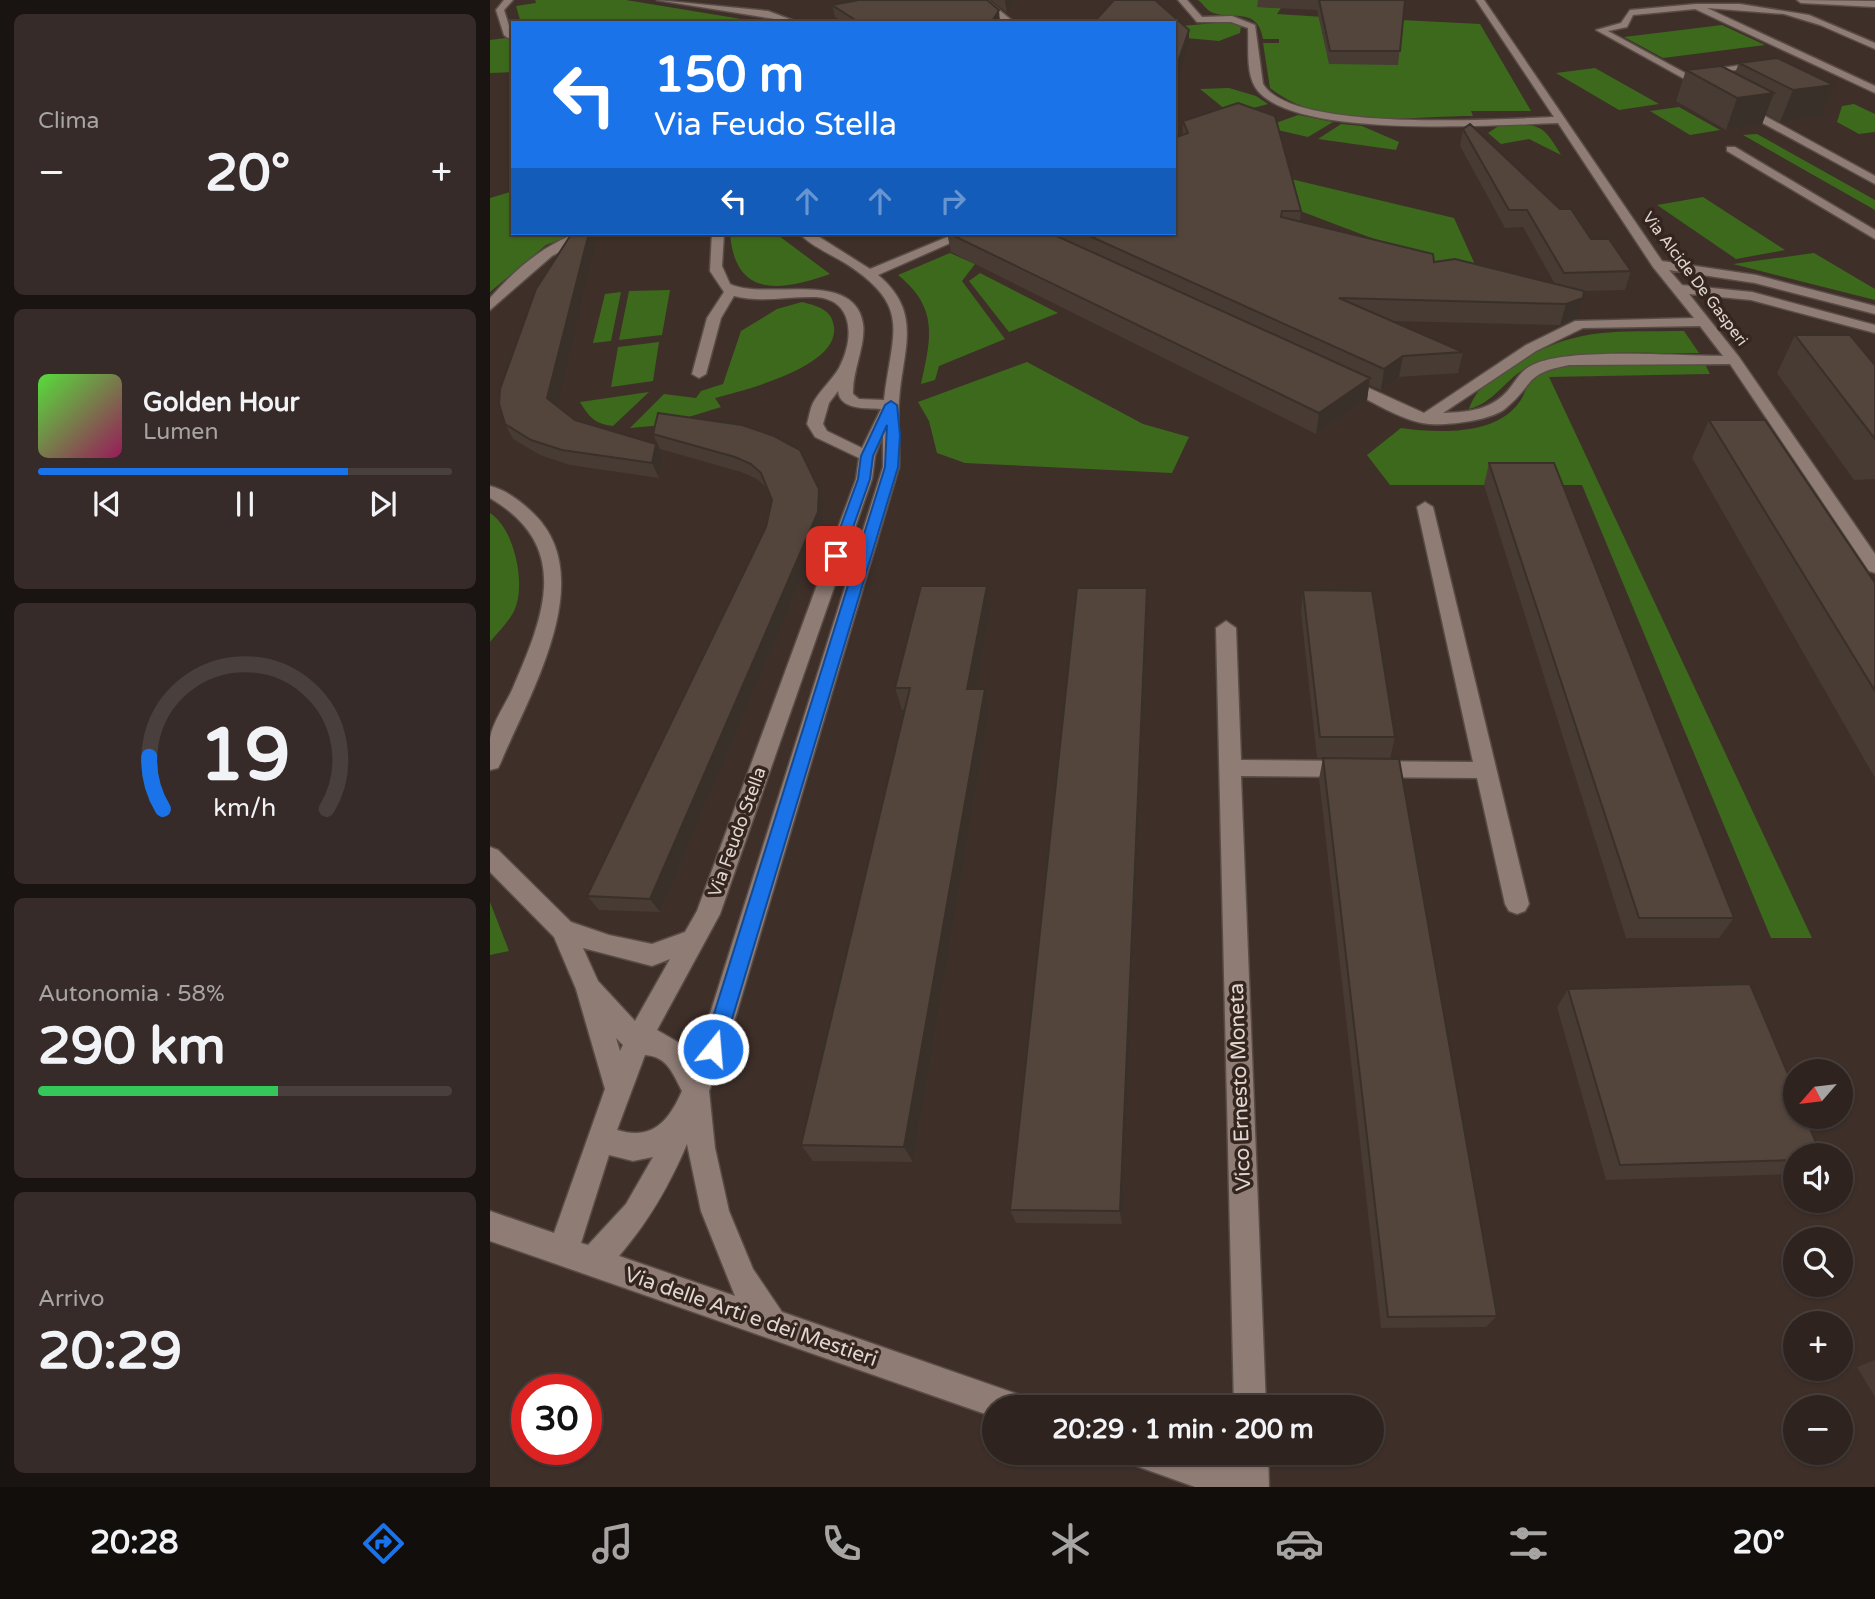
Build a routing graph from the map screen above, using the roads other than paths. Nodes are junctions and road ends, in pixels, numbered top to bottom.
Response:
1 (509, 0) edge
2 (661, 0) edge
3 (982, 0) edge
4 (1182, 0) edge
5 (1759, 0) edge
6 (1801, 0) edge
7 (1488, 4) edge
8 (1873, 4) edge
9 (1698, 7) junction
10 (1840, 12) dead end
11 (790, 21) edge
12 (1008, 21) edge
13 (1846, 21) dead end
14 (508, 34) dead end
15 (1875, 46) edge
16 (1805, 58) junction
17 (1681, 74) junction
18 (1875, 90) edge
19 (1719, 95) edge
20 (1731, 102) edge
21 (1562, 120) junction
22 (1731, 149) dead end
23 (1875, 181) edge
24 (584, 235) edge
25 (718, 235) edge
26 (808, 235) edge
27 (962, 235) edge
28 (1875, 235) edge
29 (1658, 264) junction
30 (867, 275) junction
31 (1679, 289) junction
32 (733, 290) junction
33 (490, 306) edge
34 (1875, 310) edge
35 (1705, 322) junction
36 (1875, 328) edge
37 (1734, 359) junction
38 (847, 368) junction
39 (699, 374) dead end
40 (1334, 377) edge
41 (891, 405) junction
42 (1425, 419) junction
43 (867, 456) junction
44 (490, 491) edge
45 (1425, 507) dead end
46 (1875, 567) edge
47 (1226, 628) dead end
48 (490, 762) edge
49 (1231, 768) junction
50 (1486, 770) junction
51 (490, 857) edge
52 (1517, 904) dead end
53 (563, 930) junction
54 (692, 940) junction
55 (589, 989) junction
56 (637, 1042) junction
57 (618, 1089) junction
58 (695, 1090) junction
59 (681, 1125) junction
60 (601, 1138) junction
61 (490, 1226) edge
62 (563, 1251) junction
63 (593, 1262) junction
64 (772, 1324) junction
65 (1250, 1395) edge
66 (982, 1397) edge
67 (1180, 1465) edge
68 (1251, 1465) edge
69 (1243, 1487) edge
70 (1252, 1487) edge

1 - 14 street
2 - 11 street
3 - 12 street
4 - 21 street
5 - 13 street
6 - 8 street
7 - 21 street, Via Alcide De Gasperi
8 - 10 street
9 - 15 street
9 - 16 street
9 - 17 street
16 - 17 street
16 - 18 street
17 - 19 street
20 - 23 street
21 - 29 street, Via Alcide De Gasperi
22 - 28 street
24 - 33 street
25 - 32 street
26 - 30 street, Via Feudo Stella
27 - 30 street
29 - 31 street, Via Alcide De Gasperi
29 - 34 street
30 - 41 street, Via Feudo Stella
31 - 35 street, Via Alcide De Gasperi
31 - 36 street
32 - 38 street
32 - 39 street
35 - 37 street, Via Alcide De Gasperi
35 - 42 street
37 - 42 street
37 - 46 street, Via Alcide De Gasperi
38 - 41 street
38 - 43 street
40 - 42 street
41 - 43 street, Via Feudo Stella
41 - 58 street, Via Feudo Stella
43 - 54 street, Via Feudo Stella
44 - 48 street
45 - 50 street
47 - 49 street, Vico Ernesto Moneta
49 - 50 street
49 - 65 street, Vico Ernesto Moneta
50 - 52 street
51 - 53 street
53 - 54 street
53 - 55 street
54 - 56 street, Via Feudo Stella
55 - 56 street
55 - 57 street
56 - 57 street, Via Feudo Stella
56 - 58 street
57 - 60 street, Via Feudo Stella
58 - 59 street, Via Feudo Stella
58 - 64 street
59 - 60 street
59 - 63 street, Via Feudo Stella
60 - 62 street, Via Feudo Stella
61 - 62 street, Via delle Arti e dei Mestieri
62 - 63 street, Via delle Arti e dei Mestieri
63 - 64 street, Via delle Arti e dei Mestieri
64 - 66 street, Via delle Arti e dei Mestieri
67 - 69 street
68 - 70 street

